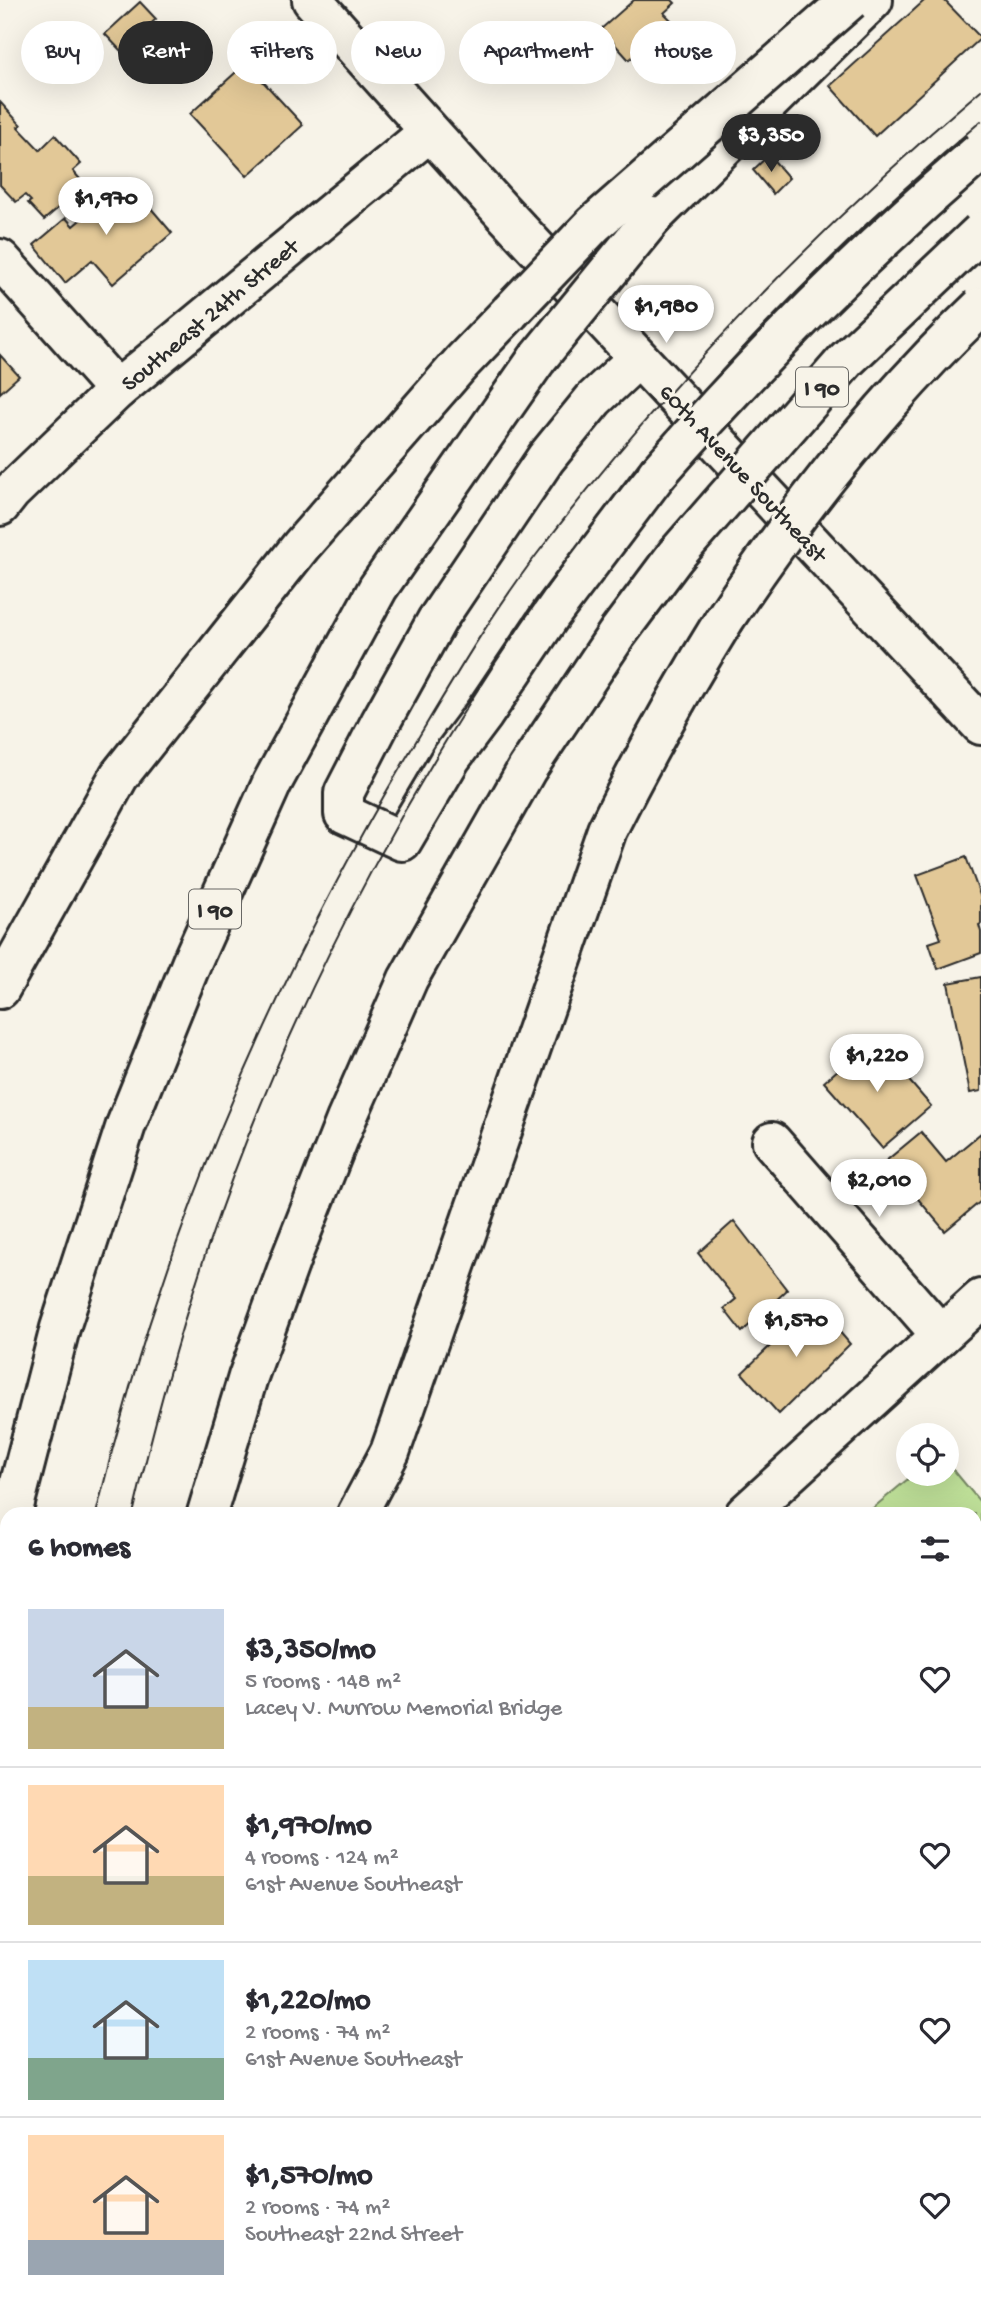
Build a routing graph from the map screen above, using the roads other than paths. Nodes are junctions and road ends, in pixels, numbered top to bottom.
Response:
1 (312, 0) edge
2 (850, 0) edge
3 (873, 0) edge
4 (429, 132) junction
5 (981, 151) edge
6 (981, 232) edge
7 (0, 260) edge
8 (981, 307) edge
9 (638, 358) junction
10 (117, 390) junction
11 (0, 506) edge
12 (981, 725) edge
13 (0, 989) edge
14 (772, 1142) dead end
15 (981, 1299) edge
16 (941, 1335) junction
17 (14, 1507) edge
18 (209, 1507) edge
19 (361, 1507) edge
20 (753, 1507) edge

1 - 4 main road, 60th Avenue Southeast
2 - 13 main road, bridge
3 - 17 main road, I 90, bridge
4 - 9 main road, 60th Avenue Southeast
4 - 10 main road, Southeast 24th Street
5 - 9 main road, bridge
6 - 18 main road, I 90, bridge
7 - 10 main road
8 - 19 main road, bridge
9 - 12 main road, 60th Avenue Southeast
10 - 11 main road, Southeast 24th Street
14 - 16 main road
15 - 16 main road
16 - 20 main road

